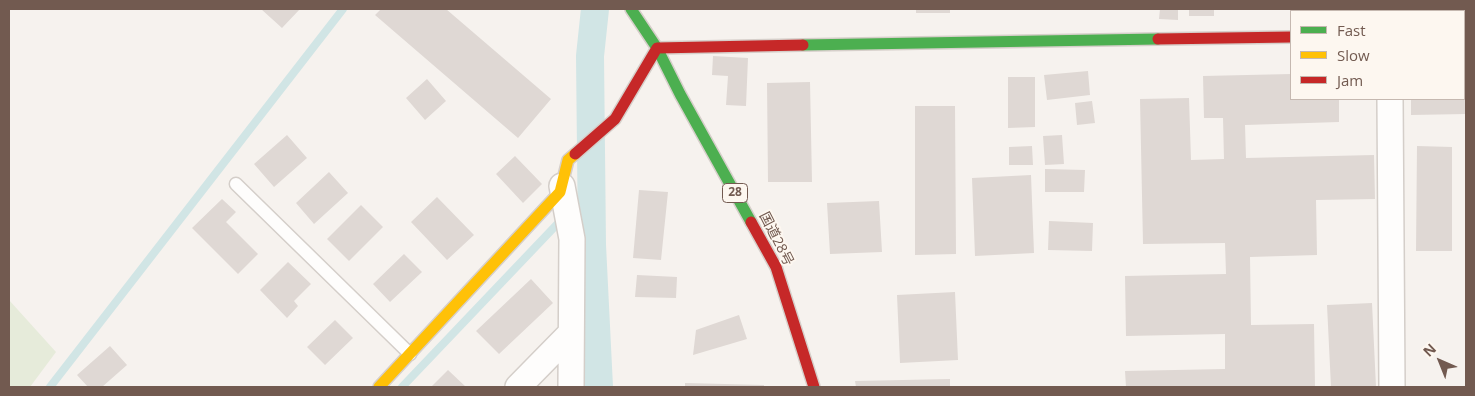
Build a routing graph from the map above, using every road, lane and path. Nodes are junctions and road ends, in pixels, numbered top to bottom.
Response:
1 (631, 9) edge
2 (1290, 37) edge
3 (657, 48) junction
4 (1390, 100) edge
5 (236, 184) dead end
6 (562, 186) junction
7 (571, 333) junction
8 (410, 354) junction
9 (379, 387) edge
10 (518, 387) edge
11 (571, 387) edge
12 (814, 387) edge
13 (1392, 387) edge

1 - 3 main road, 国道28号 / 28
2 - 3 main road
3 - 6 main road
3 - 12 main road, 国道28号 / 28
4 - 13 street
5 - 8 lane
6 - 7 street
6 - 8 main road
7 - 10 street
7 - 11 street
8 - 9 main road

